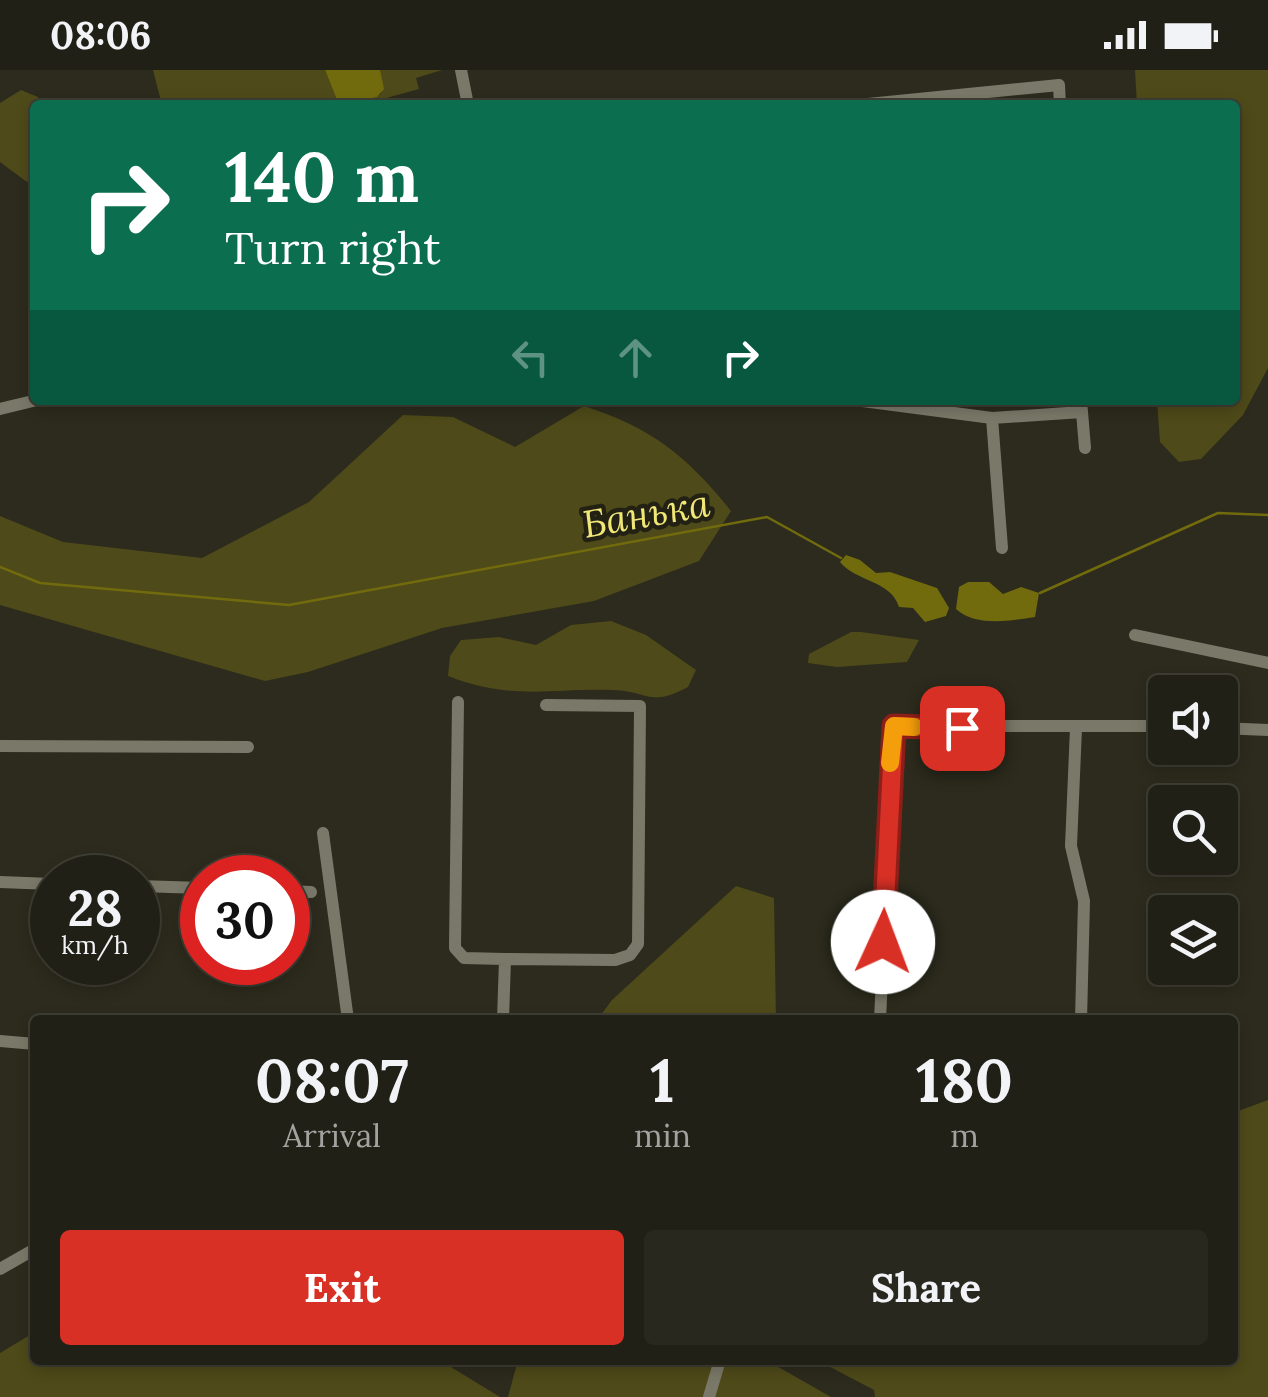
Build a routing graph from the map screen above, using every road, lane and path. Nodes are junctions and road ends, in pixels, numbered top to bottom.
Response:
1 (461, 70) edge
2 (467, 100) edge
3 (908, 100) edge
4 (1060, 100) edge
5 (30, 402) edge
6 (893, 405) edge
7 (1082, 406) edge
8 (0, 409) edge
9 (992, 418) junction
10 (1085, 448) dead end
11 (1002, 548) dead end
12 (1135, 635) dead end
13 (1268, 663) edge
14 (458, 702) dead end
15 (546, 705) dead end
16 (1148, 725) edge
17 (1076, 728) junction
18 (1238, 729) edge
19 (1268, 730) edge
20 (0, 746) edge
21 (248, 747) dead end
22 (323, 833) dead end
23 (0, 882) edge
24 (30, 883) edge
25 (505, 959) junction
26 (347, 1015) edge
27 (503, 1015) edge
28 (880, 1015) edge
29 (1081, 1015) edge
30 (0, 1041) edge
31 (30, 1044) edge
32 (30, 1252) edge
33 (0, 1269) edge
34 (719, 1365) edge
35 (710, 1397) edge

1 - 2 street
3 - 4 street
5 - 8 street
6 - 9 street
7 - 9 street
7 - 10 street
9 - 11 street
12 - 13 street
14 - 25 street
15 - 25 street
16 - 17 street
17 - 28 street
17 - 29 street
18 - 19 street
20 - 21 street
22 - 26 street
23 - 24 street
25 - 27 street
30 - 31 street
32 - 33 street
34 - 35 street

